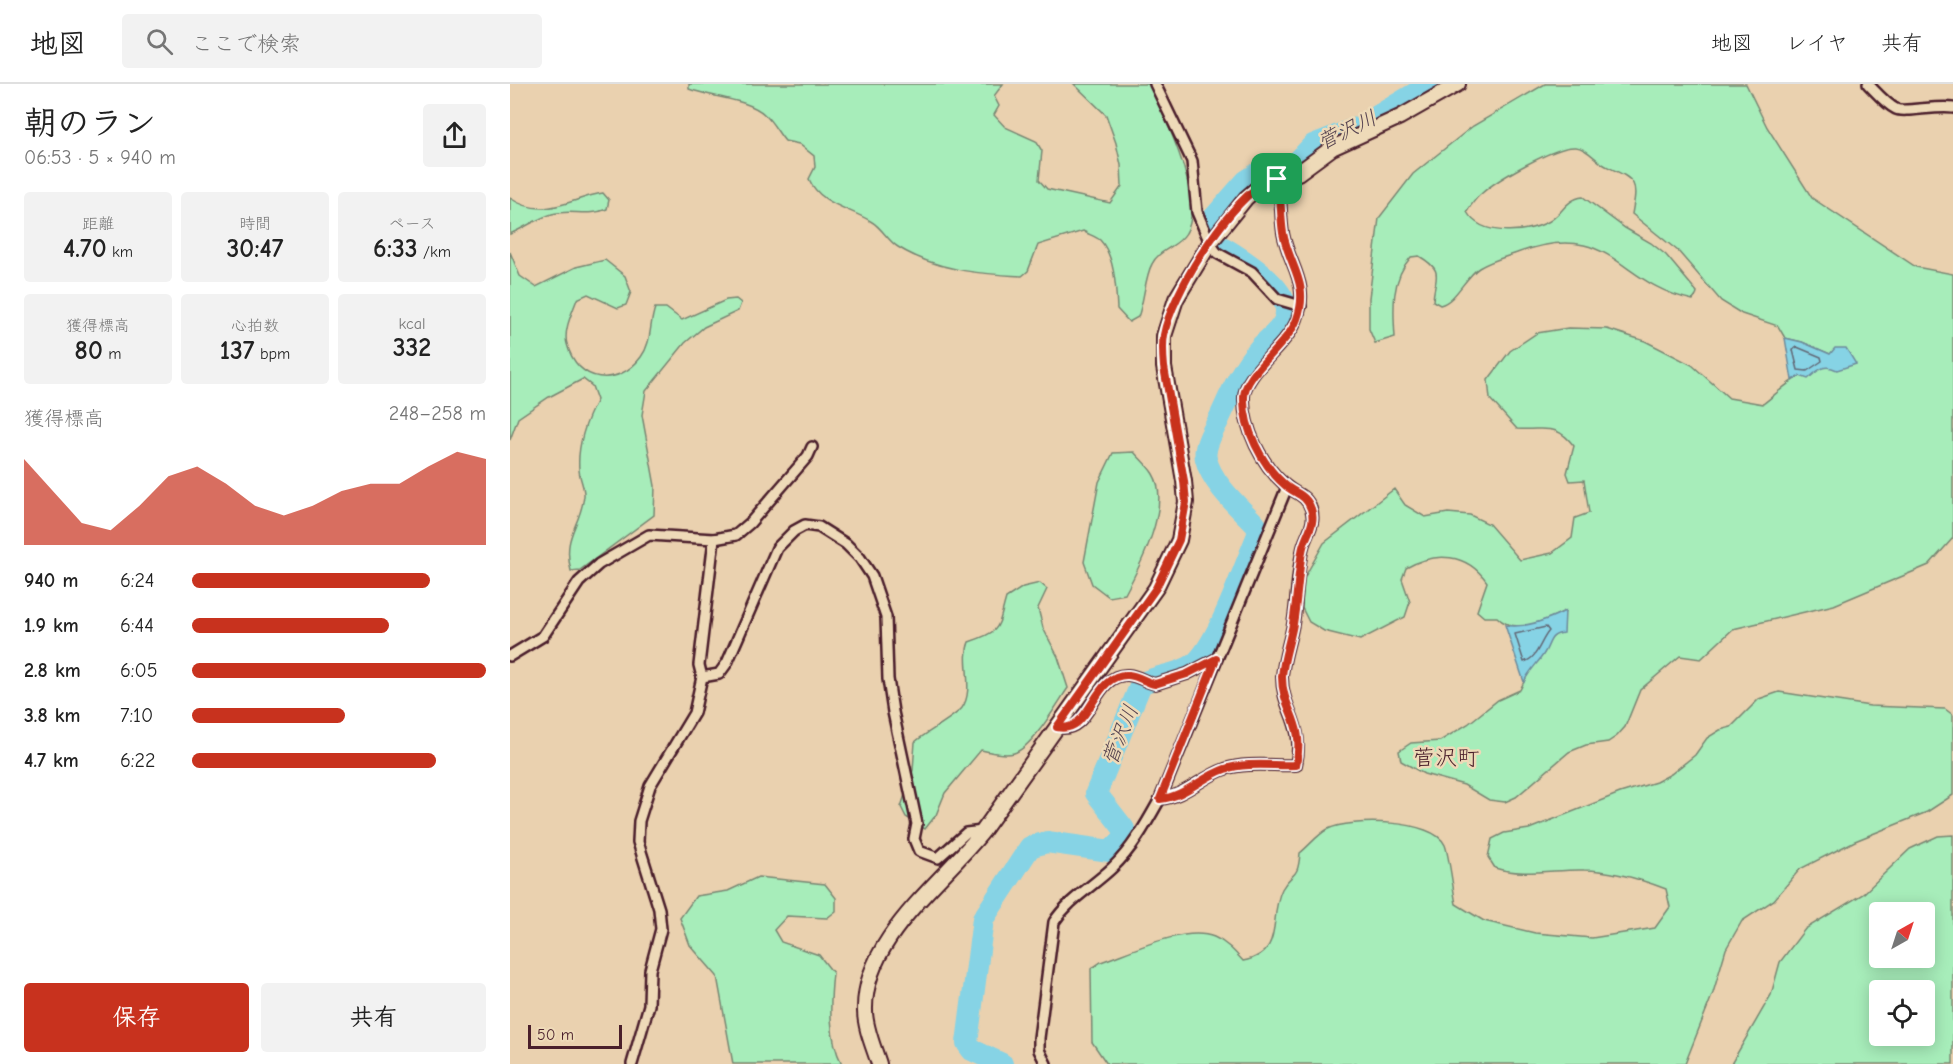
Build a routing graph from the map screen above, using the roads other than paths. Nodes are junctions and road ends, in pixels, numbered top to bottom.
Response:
1 (1155, 84) edge
2 (1458, 84) edge
3 (1868, 84) edge
4 (1953, 108) edge
5 (1277, 179) junction
6 (1210, 243) junction
7 (1296, 304) junction
8 (812, 447) dead end
9 (1287, 488) junction
10 (714, 539) junction
11 (510, 656) edge
12 (1216, 659) junction
13 (702, 677) junction
14 (1057, 727) junction
15 (1160, 799) junction
16 (983, 831) junction
17 (632, 1064) edge
18 (879, 1064) edge
19 (1046, 1064) edge

1 - 6 street
2 - 5 street
3 - 4 street
5 - 6 street
5 - 7 street
6 - 7 street
6 - 14 street
7 - 9 street
8 - 10 street
9 - 12 street
9 - 15 street
10 - 11 street
10 - 13 street
12 - 14 street
12 - 15 street
13 - 16 street
13 - 17 street
14 - 16 street
15 - 19 street
16 - 18 street

